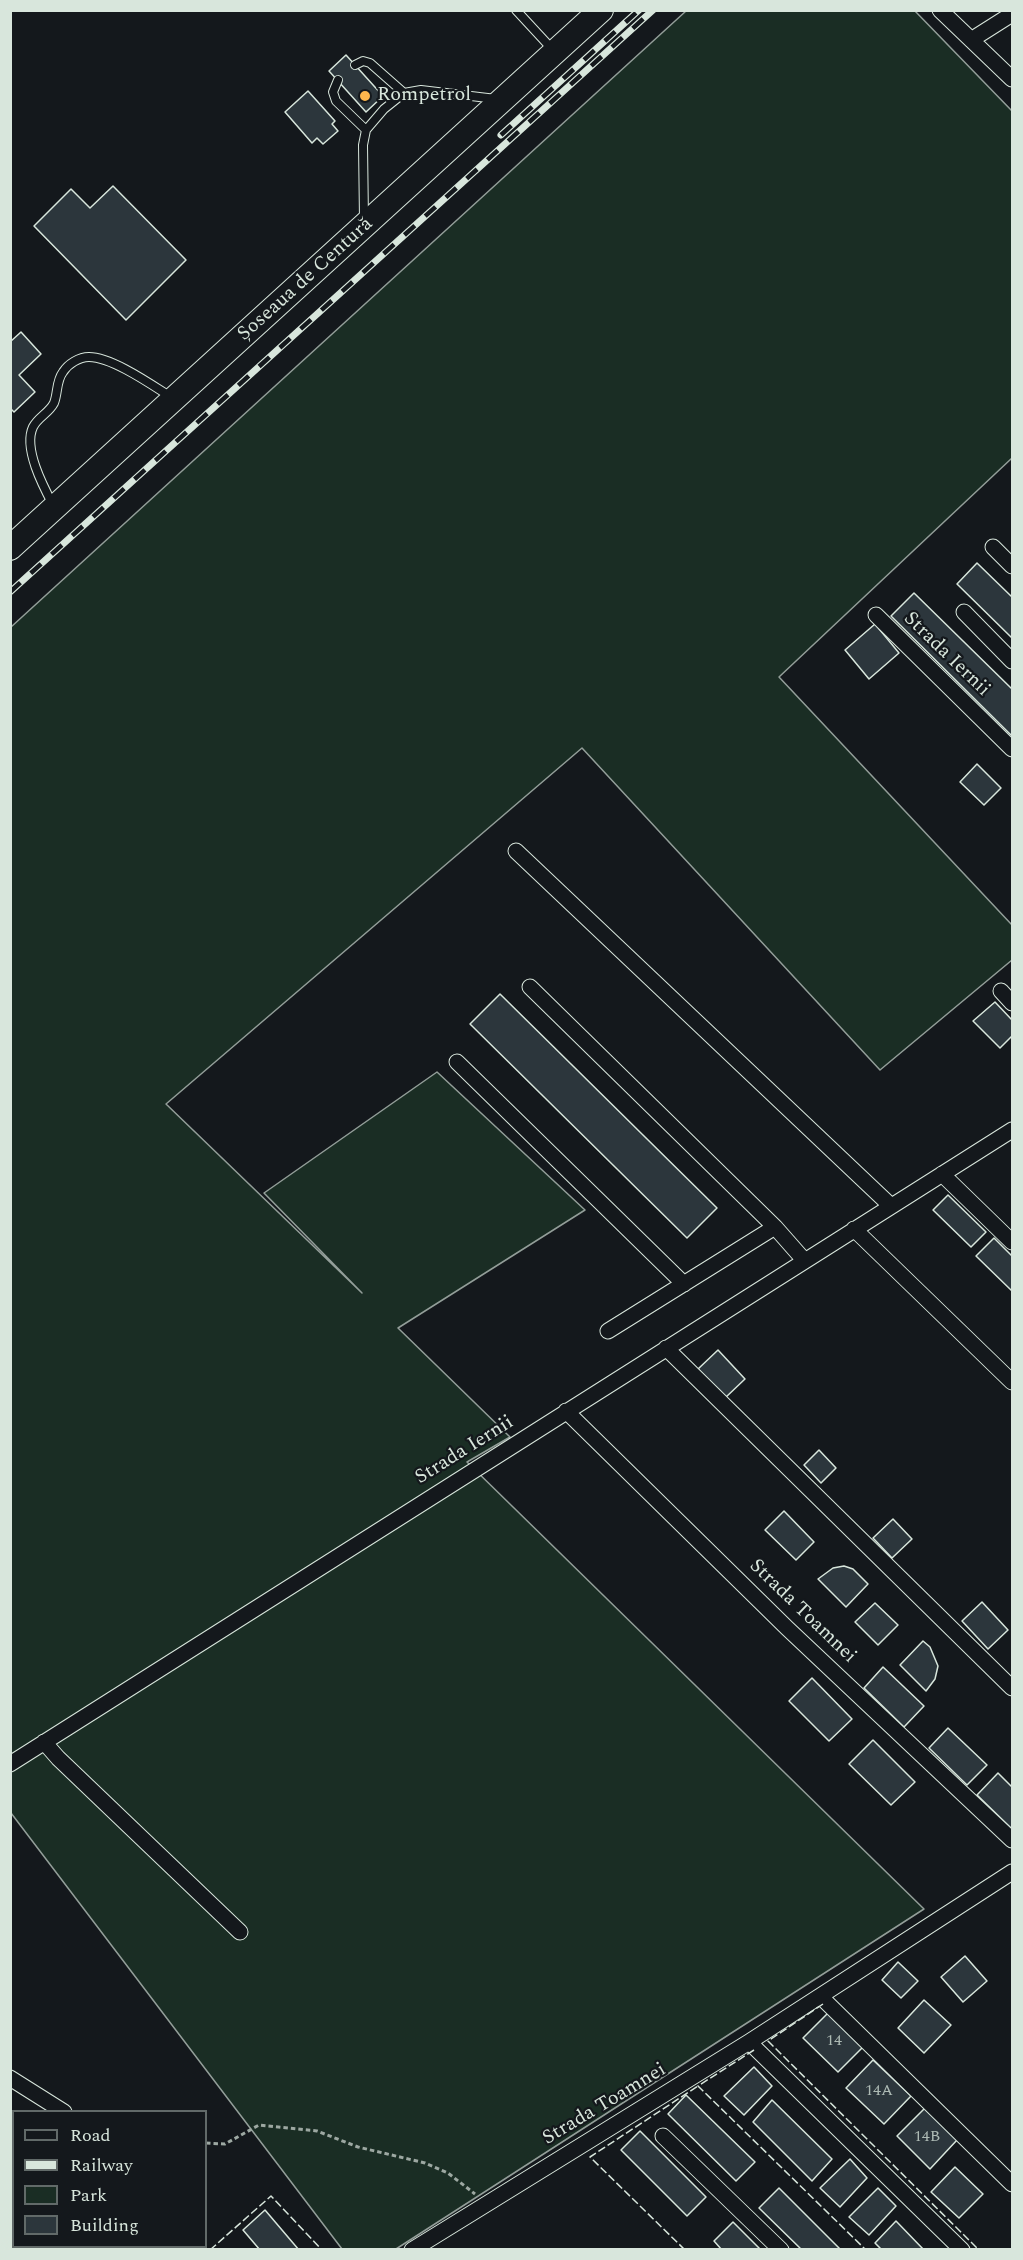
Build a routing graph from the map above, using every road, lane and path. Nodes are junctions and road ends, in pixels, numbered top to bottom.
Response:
1 (516, 10) edge
2 (601, 10) edge
3 (940, 10) edge
4 (1012, 14) edge
5 (971, 40) junction
6 (556, 53) junction
7 (356, 65) dead end
8 (1012, 79) edge
9 (338, 80) dead end
10 (405, 93) junction
11 (504, 100) junction
12 (366, 130) junction
13 (364, 227) junction
14 (175, 400) junction
15 (54, 508) junction
16 (993, 547) dead end
17 (10, 548) edge
18 (1012, 566) edge
19 (964, 612) dead end
20 (876, 615) dead end
21 (1012, 661) edge
22 (1012, 749) edge
23 (516, 851) dead end
24 (530, 987) dead end
25 (1001, 991) dead end
26 (1012, 1003) edge
27 (457, 1062) dead end
28 (1012, 1130) edge
29 (942, 1174) junction
30 (891, 1206) junction
31 (776, 1227) junction
32 (854, 1229) junction
33 (1012, 1242) edge
34 (804, 1260) junction
35 (684, 1284) junction
36 (608, 1331) dead end
37 (666, 1348) junction
38 (1012, 1382) edge
39 (566, 1411) junction
40 (1012, 1688) edge
41 (44, 1742) junction
42 (10, 1764) edge
43 (1012, 1840) edge
44 (1012, 1872) edge
45 (240, 1932) dead end
46 (820, 1996) junction
47 (749, 2042) junction
48 (10, 2078) edge
49 (61, 2110) edge
50 (663, 2136) dead end
51 (207, 2143) edge
52 (1012, 2184) edge
53 (484, 2204) junction
54 (411, 2250) edge
55 (781, 2250) edge
56 (962, 2250) edge

1 - 6 lane
2 - 6 main road, Șoseaua de Centură
3 - 5 street
4 - 5 street
5 - 8 street
6 - 11 main road, Șoseaua de Centură
7 - 10 lane
9 - 12 lane
10 - 11 lane
10 - 12 lane
11 - 13 main road, Șoseaua de Centură
12 - 13 lane
13 - 14 main road, Șoseaua de Centură
14 - 15 main road, Șoseaua de Centură
14 - 15 lane
15 - 17 main road, Șoseaua de Centură
16 - 18 street
19 - 21 street
20 - 22 street, Strada Iernii
23 - 30 street
24 - 31 street
25 - 26 street
27 - 35 street
28 - 29 street, Strada Iernii
29 - 30 street, Strada Iernii
29 - 33 street
30 - 32 street, Strada Iernii
31 - 34 street
31 - 35 street
32 - 34 street, Strada Iernii
32 - 38 street
34 - 37 street, Strada Iernii
35 - 36 street
37 - 39 street, Strada Iernii
37 - 40 street
39 - 41 street, Strada Iernii
39 - 43 street, Strada Toamnei
41 - 42 street, Strada Iernii
41 - 45 street
44 - 46 street, Strada Toamnei
46 - 47 street, Strada Toamnei
46 - 52 street
47 - 53 street, Strada Toamnei
47 - 56 street
48 - 49 street
50 - 55 street
51 - 53 path
53 - 54 street, Strada Toamnei

